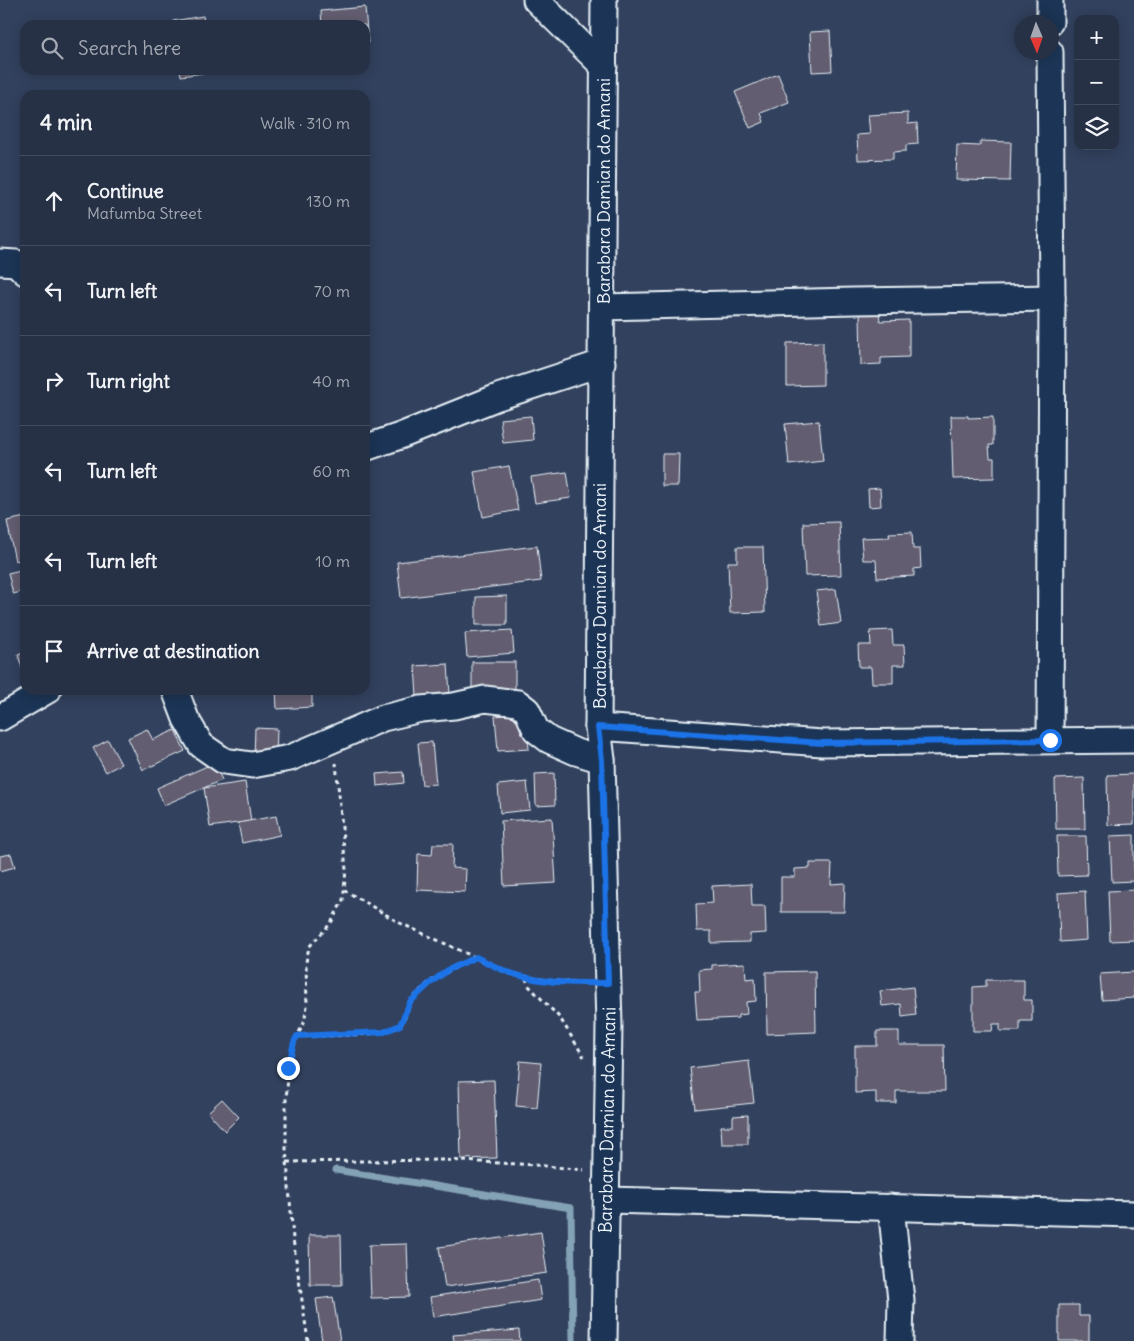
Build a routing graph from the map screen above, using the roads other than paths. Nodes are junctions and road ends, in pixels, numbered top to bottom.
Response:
1 (536, 0) edge
2 (604, 0) edge
3 (1050, 0) edge
4 (1050, 15) edge
5 (1050, 60) edge
6 (604, 67) junction
7 (0, 262) edge
8 (20, 267) edge
9 (1052, 298) junction
10 (602, 307) junction
11 (602, 362) junction
12 (370, 446) edge
13 (39, 695) edge
14 (177, 695) edge
15 (0, 718) edge
16 (598, 727) junction
17 (1050, 740) junction
18 (1134, 740) edge
19 (602, 760) junction
20 (607, 1200) junction
21 (891, 1207) junction
22 (1134, 1214) edge
23 (604, 1341) edge
24 (900, 1341) edge

1 - 6 street
2 - 6 street, Barabara Damian do Amani
3 - 4 street
5 - 9 street
6 - 10 street, Barabara Damian do Amani
7 - 8 street
9 - 10 street
9 - 17 street
10 - 11 street, Barabara Damian do Amani
11 - 12 street
11 - 16 street, Barabara Damian do Amani
13 - 15 street
14 - 19 street
16 - 17 street
16 - 19 street, Barabara Damian do Amani
17 - 18 street
19 - 20 street, Barabara Damian do Amani
20 - 21 street
20 - 23 street, Barabara Damian do Amani
21 - 22 street
21 - 24 street

